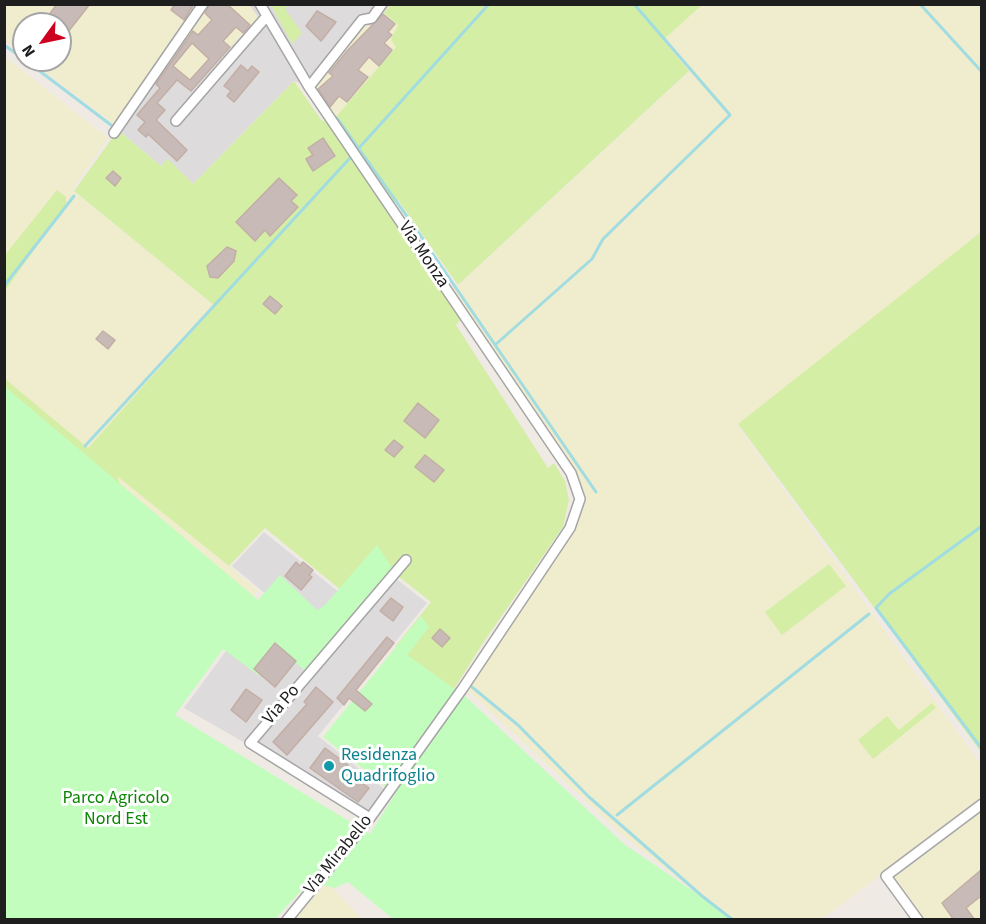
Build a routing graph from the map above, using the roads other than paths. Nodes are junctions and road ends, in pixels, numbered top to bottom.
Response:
1 (203, 4) edge
2 (260, 4) edge
3 (382, 4) edge
4 (266, 17) junction
5 (309, 87) junction
6 (176, 121) dead end
7 (114, 134) dead end
8 (579, 507) joint
9 (406, 560) dead end
10 (981, 804) edge
11 (370, 818) junction
12 (287, 920) edge
13 (918, 920) edge

1 - 7 street
2 - 4 street, Via Monza
3 - 5 street
4 - 5 street, Via Monza
4 - 6 street
5 - 8 street, Via Monza
8 - 11 street, Via Mirabello
9 - 11 street, Via Po
10 - 13 street
11 - 12 street, Via Mirabello

